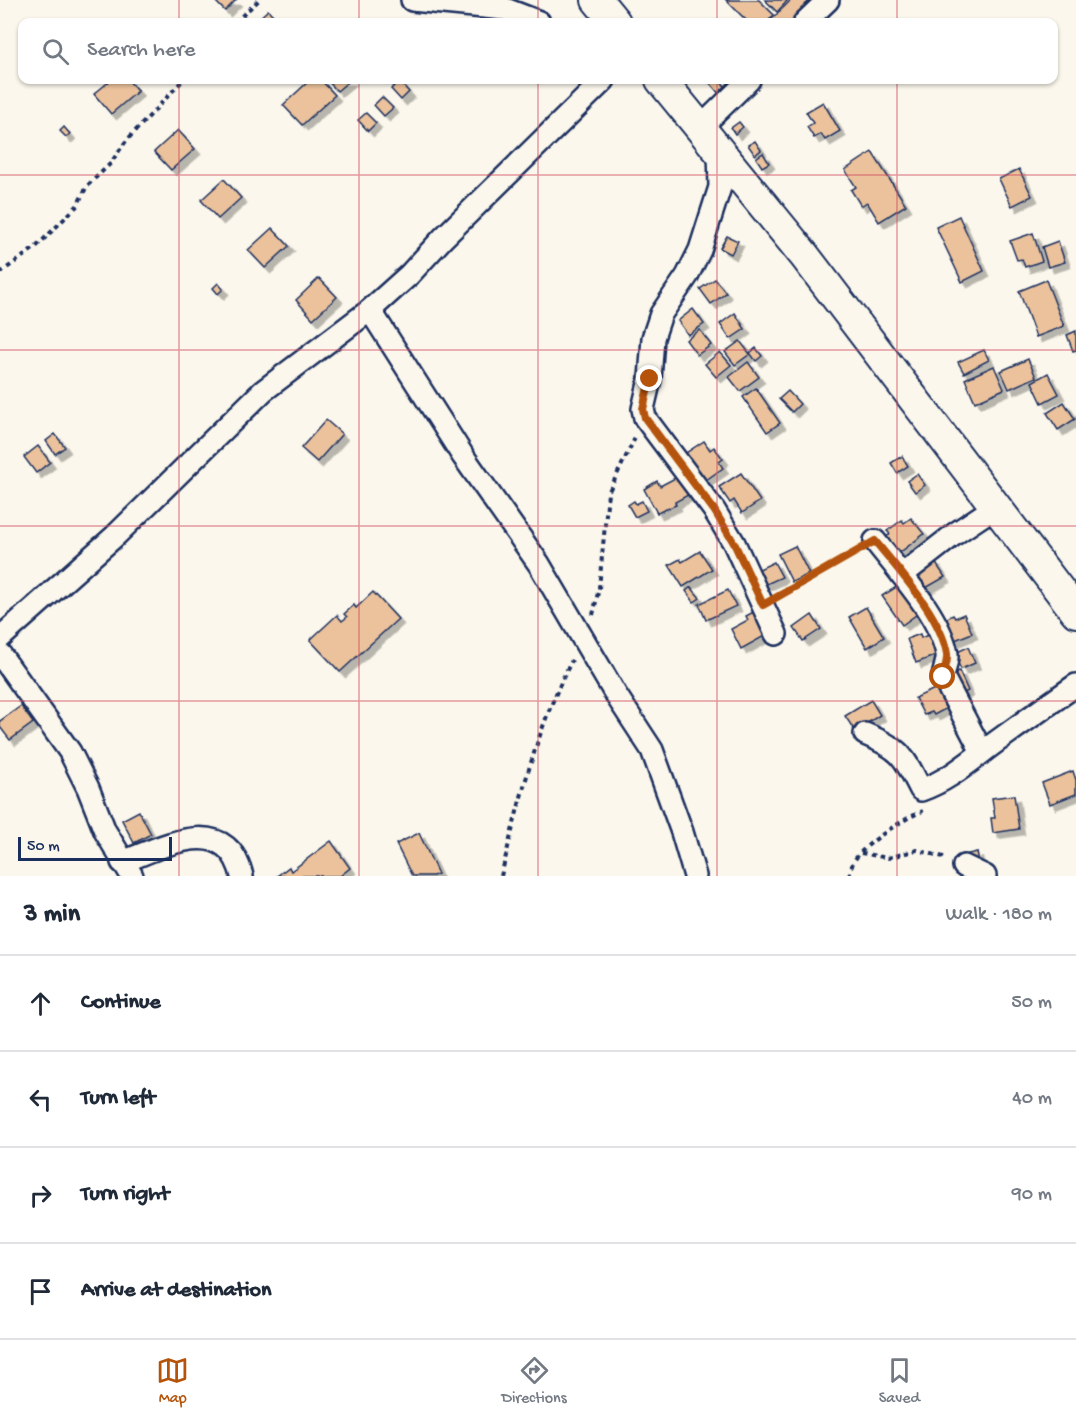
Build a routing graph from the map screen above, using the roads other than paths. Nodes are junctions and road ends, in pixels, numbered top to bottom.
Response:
1 (412, 0) edge
2 (597, 0) edge
3 (828, 0) edge
4 (529, 18) edge
5 (612, 18) edge
6 (810, 18) edge
7 (600, 84) edge
8 (664, 84) edge
9 (745, 84) edge
10 (700, 128) junction
11 (719, 151) junction
12 (370, 310) junction
13 (995, 507) junction
14 (875, 541) road end
15 (902, 575) junction
16 (1076, 612) edge
17 (776, 634) dead end
18 (0, 638) edge
19 (0, 654) edge
20 (1076, 685) edge
21 (865, 735) dead end
22 (982, 752) junction
23 (964, 866) road end
24 (127, 869) edge
25 (242, 876) edge
26 (696, 876) edge
27 (985, 876) edge

1 - 4 street
2 - 5 main road
3 - 6 street
7 - 12 street
8 - 10 main road
9 - 10 street
10 - 11 main road
11 - 13 main road
11 - 17 street
12 - 18 street
12 - 26 street
13 - 15 street
13 - 16 main road
14 - 15 street
15 - 22 street
19 - 24 street
20 - 22 street
21 - 22 street
23 - 27 street
24 - 25 street

